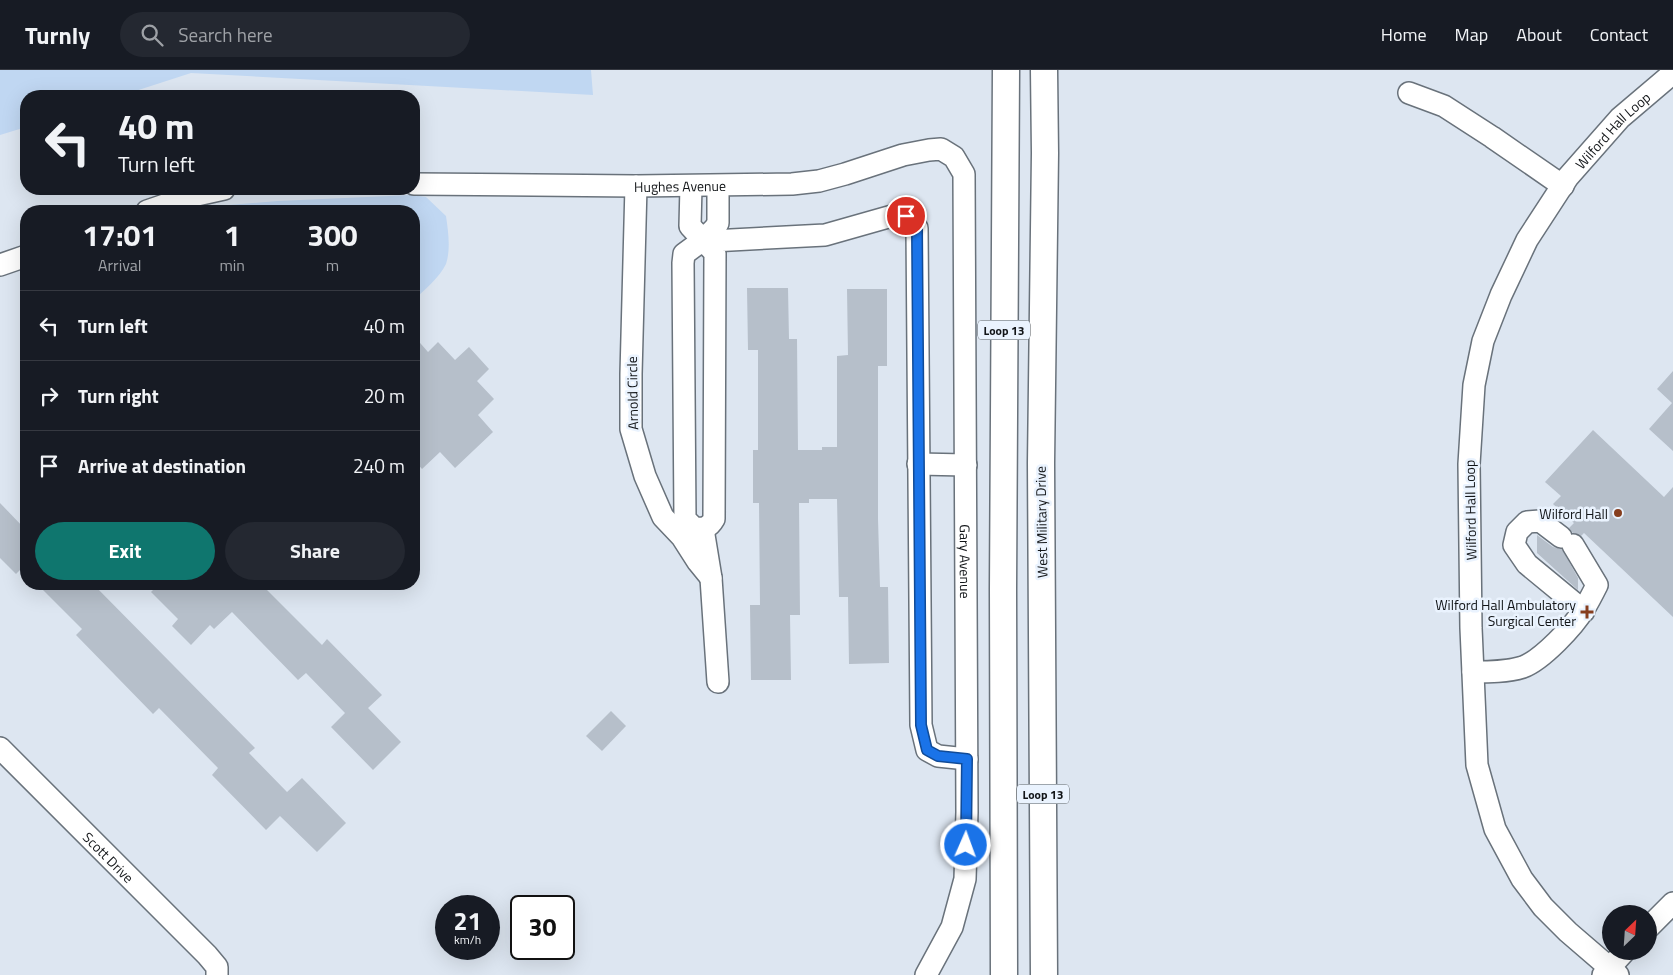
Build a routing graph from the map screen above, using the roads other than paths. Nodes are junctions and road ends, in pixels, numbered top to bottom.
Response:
1 (1006, 70) edge
2 (1044, 70) edge
3 (1673, 73) edge
4 (1409, 93) dead end
5 (941, 149) joint
6 (420, 184) edge
7 (636, 186) junction
8 (691, 186) junction
9 (718, 186) junction
10 (1562, 186) junction
11 (193, 195) edge
12 (163, 205) edge
13 (702, 240) junction
14 (20, 258) edge
15 (0, 266) edge
16 (918, 464) junction
17 (966, 465) junction
18 (678, 518) junction
19 (703, 529) junction
20 (711, 578) junction
21 (1584, 611) junction
22 (1473, 672) junction
23 (718, 682) dead end
24 (0, 748) edge
25 (967, 759) junction
26 (1673, 903) edge
27 (1658, 918) edge
28 (1619, 960) edge
29 (217, 971) edge
30 (1610, 972) edge
31 (926, 975) edge
32 (1004, 975) edge
33 (1044, 975) edge

1 - 32 main road, Loop 13
2 - 33 main road, West Military Drive / Loop 13
3 - 10 street, Wilford Hall Loop
4 - 10 street
5 - 9 street, Hughes Avenue
5 - 17 street, Gary Avenue
6 - 7 street, Hughes Avenue
7 - 8 street, Hughes Avenue
7 - 18 street, Arnold Circle
8 - 9 street, Hughes Avenue
8 - 13 street
9 - 13 street
10 - 22 street, Wilford Hall Loop
11 - 12 street
13 - 16 street
13 - 18 street
13 - 19 street
14 - 15 street
16 - 17 street
16 - 25 street
17 - 25 street, Gary Avenue
18 - 19 street
18 - 20 street, Arnold Circle
19 - 20 street
20 - 23 street
21 - 21 street
21 - 22 street
22 - 30 street, Wilford Hall Loop
24 - 29 street, Scott Drive
25 - 31 street, Gary Avenue
26 - 27 street
28 - 30 street

